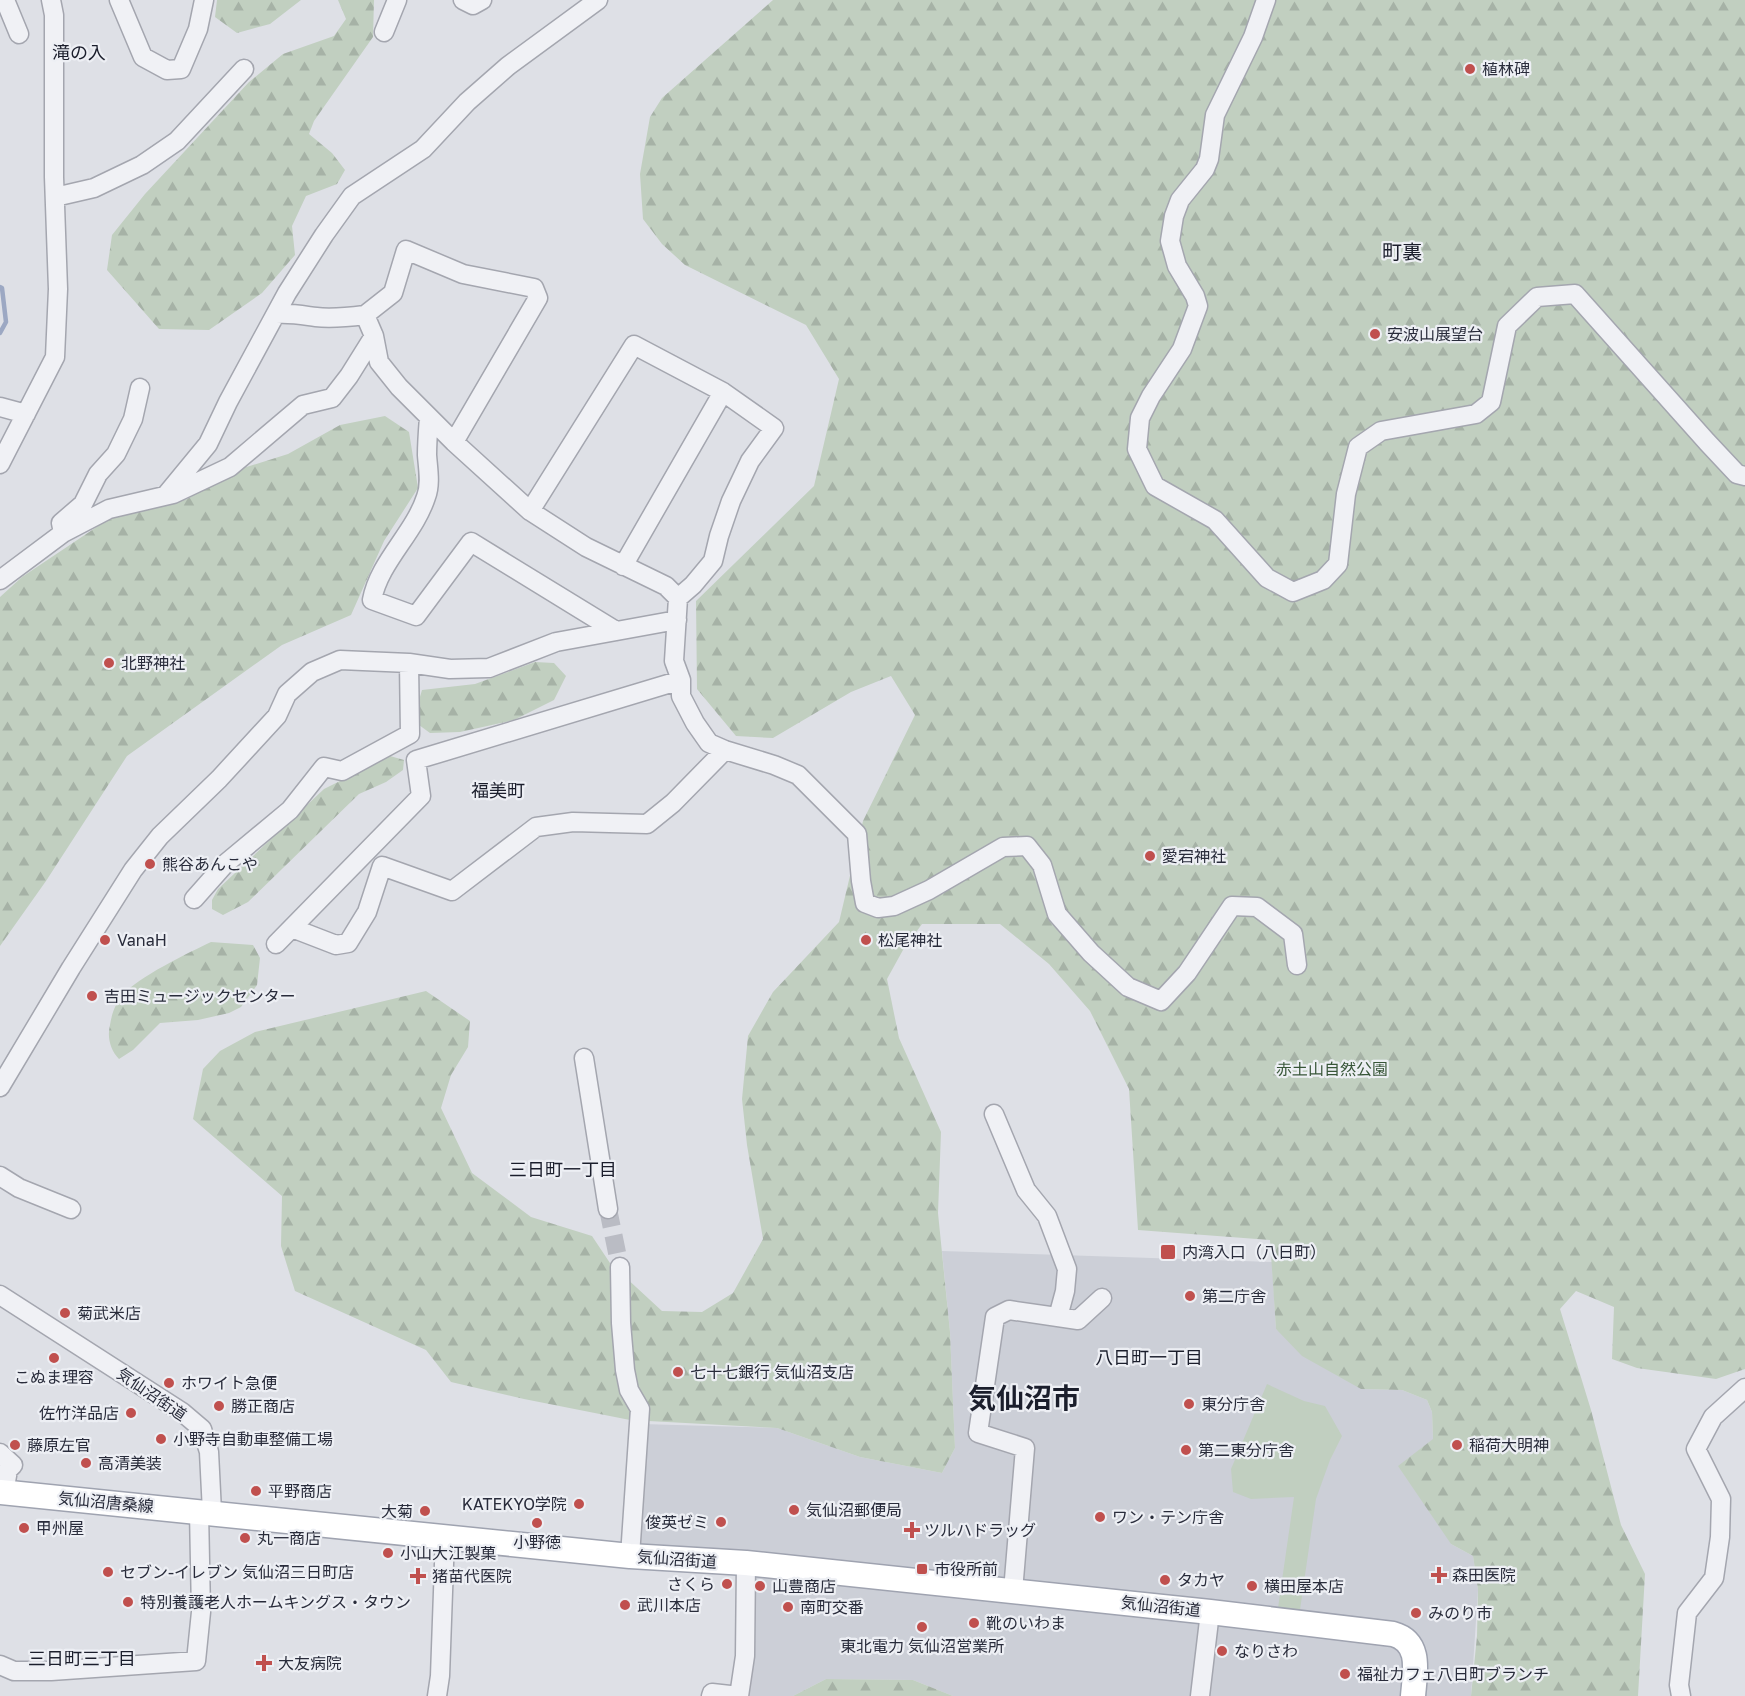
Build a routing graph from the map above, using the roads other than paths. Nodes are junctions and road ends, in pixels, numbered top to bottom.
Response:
1 (5, 0) edge
2 (51, 0) edge
3 (119, 0) edge
4 (204, 0) edge
5 (397, 0) edge
6 (463, 0) edge
7 (482, 0) edge
8 (598, 0) edge
9 (1266, 0) edge
10 (384, 32) dead end
11 (19, 34) dead end
12 (244, 69) dead end
13 (55, 197) junction
14 (276, 314) junction
15 (365, 315) junction
16 (374, 336) junction
17 (140, 388) dead end
18 (723, 392) junction
19 (0, 407) edge
20 (26, 414) junction
21 (429, 417) junction
22 (454, 442) junction
23 (0, 464) edge
24 (1745, 476) edge
25 (166, 495) junction
26 (530, 511) junction
27 (63, 533) junction
28 (623, 566) junction
29 (0, 580) edge
30 (678, 598) junction
31 (677, 620) junction
32 (616, 631) junction
33 (409, 663) junction
34 (681, 680) junction
35 (725, 750) junction
36 (360, 857) junction
37 (382, 866) junction
38 (194, 899) dead end
39 (291, 928) junction
40 (276, 944) dead end
41 (1296, 965) dead end
42 (584, 1058) dead end
43 (0, 1087) edge
44 (994, 1114) dead end
45 (0, 1176) edge
46 (71, 1209) dead end
47 (608, 1209) tunnel mouth
48 (620, 1267) tunnel mouth
49 (0, 1295) edge
50 (1102, 1299) dead end
51 (1058, 1317) junction
52 (1745, 1388) edge
53 (0, 1453) edge
54 (2, 1492) edge
55 (206, 1512) junction
56 (445, 1536) junction
57 (630, 1556) junction
58 (746, 1563) junction
59 (1013, 1591) junction
60 (1210, 1612) junction
61 (0, 1665) edge
62 (437, 1696) edge
63 (711, 1696) edge
64 (739, 1696) edge
65 (1200, 1696) edge
66 (1413, 1696) edge
67 (1681, 1696) edge

1 - 11 street
2 - 13 street
3 - 4 street
5 - 10 street
6 - 7 street
8 - 14 street
9 - 24 street
12 - 13 street
13 - 20 street
14 - 15 street
14 - 25 street
15 - 16 street
15 - 22 street
16 - 21 street
16 - 25 street
17 - 27 street
18 - 26 street
18 - 28 street
18 - 30 street
19 - 20 street
20 - 23 street
21 - 22 street
21 - 32 street
22 - 26 street
25 - 27 street
26 - 28 street
27 - 29 street
28 - 30 street
30 - 31 street
31 - 32 street
31 - 34 street
32 - 33 street
33 - 38 street
33 - 43 street
34 - 35 street
34 - 36 street
35 - 37 street
35 - 41 street
36 - 37 street
36 - 39 street
37 - 39 street
39 - 40 street
42 - 47 street
44 - 51 street
45 - 46 street
48 - 57 street
49 - 55 street, 気仙沼街道
50 - 51 street
51 - 59 street
52 - 67 street
53 - 54 street
54 - 55 main road, 気仙沼唐桑線
55 - 56 main road, 気仙沼街道
55 - 61 street
56 - 57 main road, 気仙沼街道
56 - 62 street
57 - 58 main road, 気仙沼街道
58 - 59 main road, 気仙沼街道
58 - 64 street
59 - 60 main road, 気仙沼街道
60 - 65 street
60 - 66 main road, 気仙沼街道
63 - 64 street

